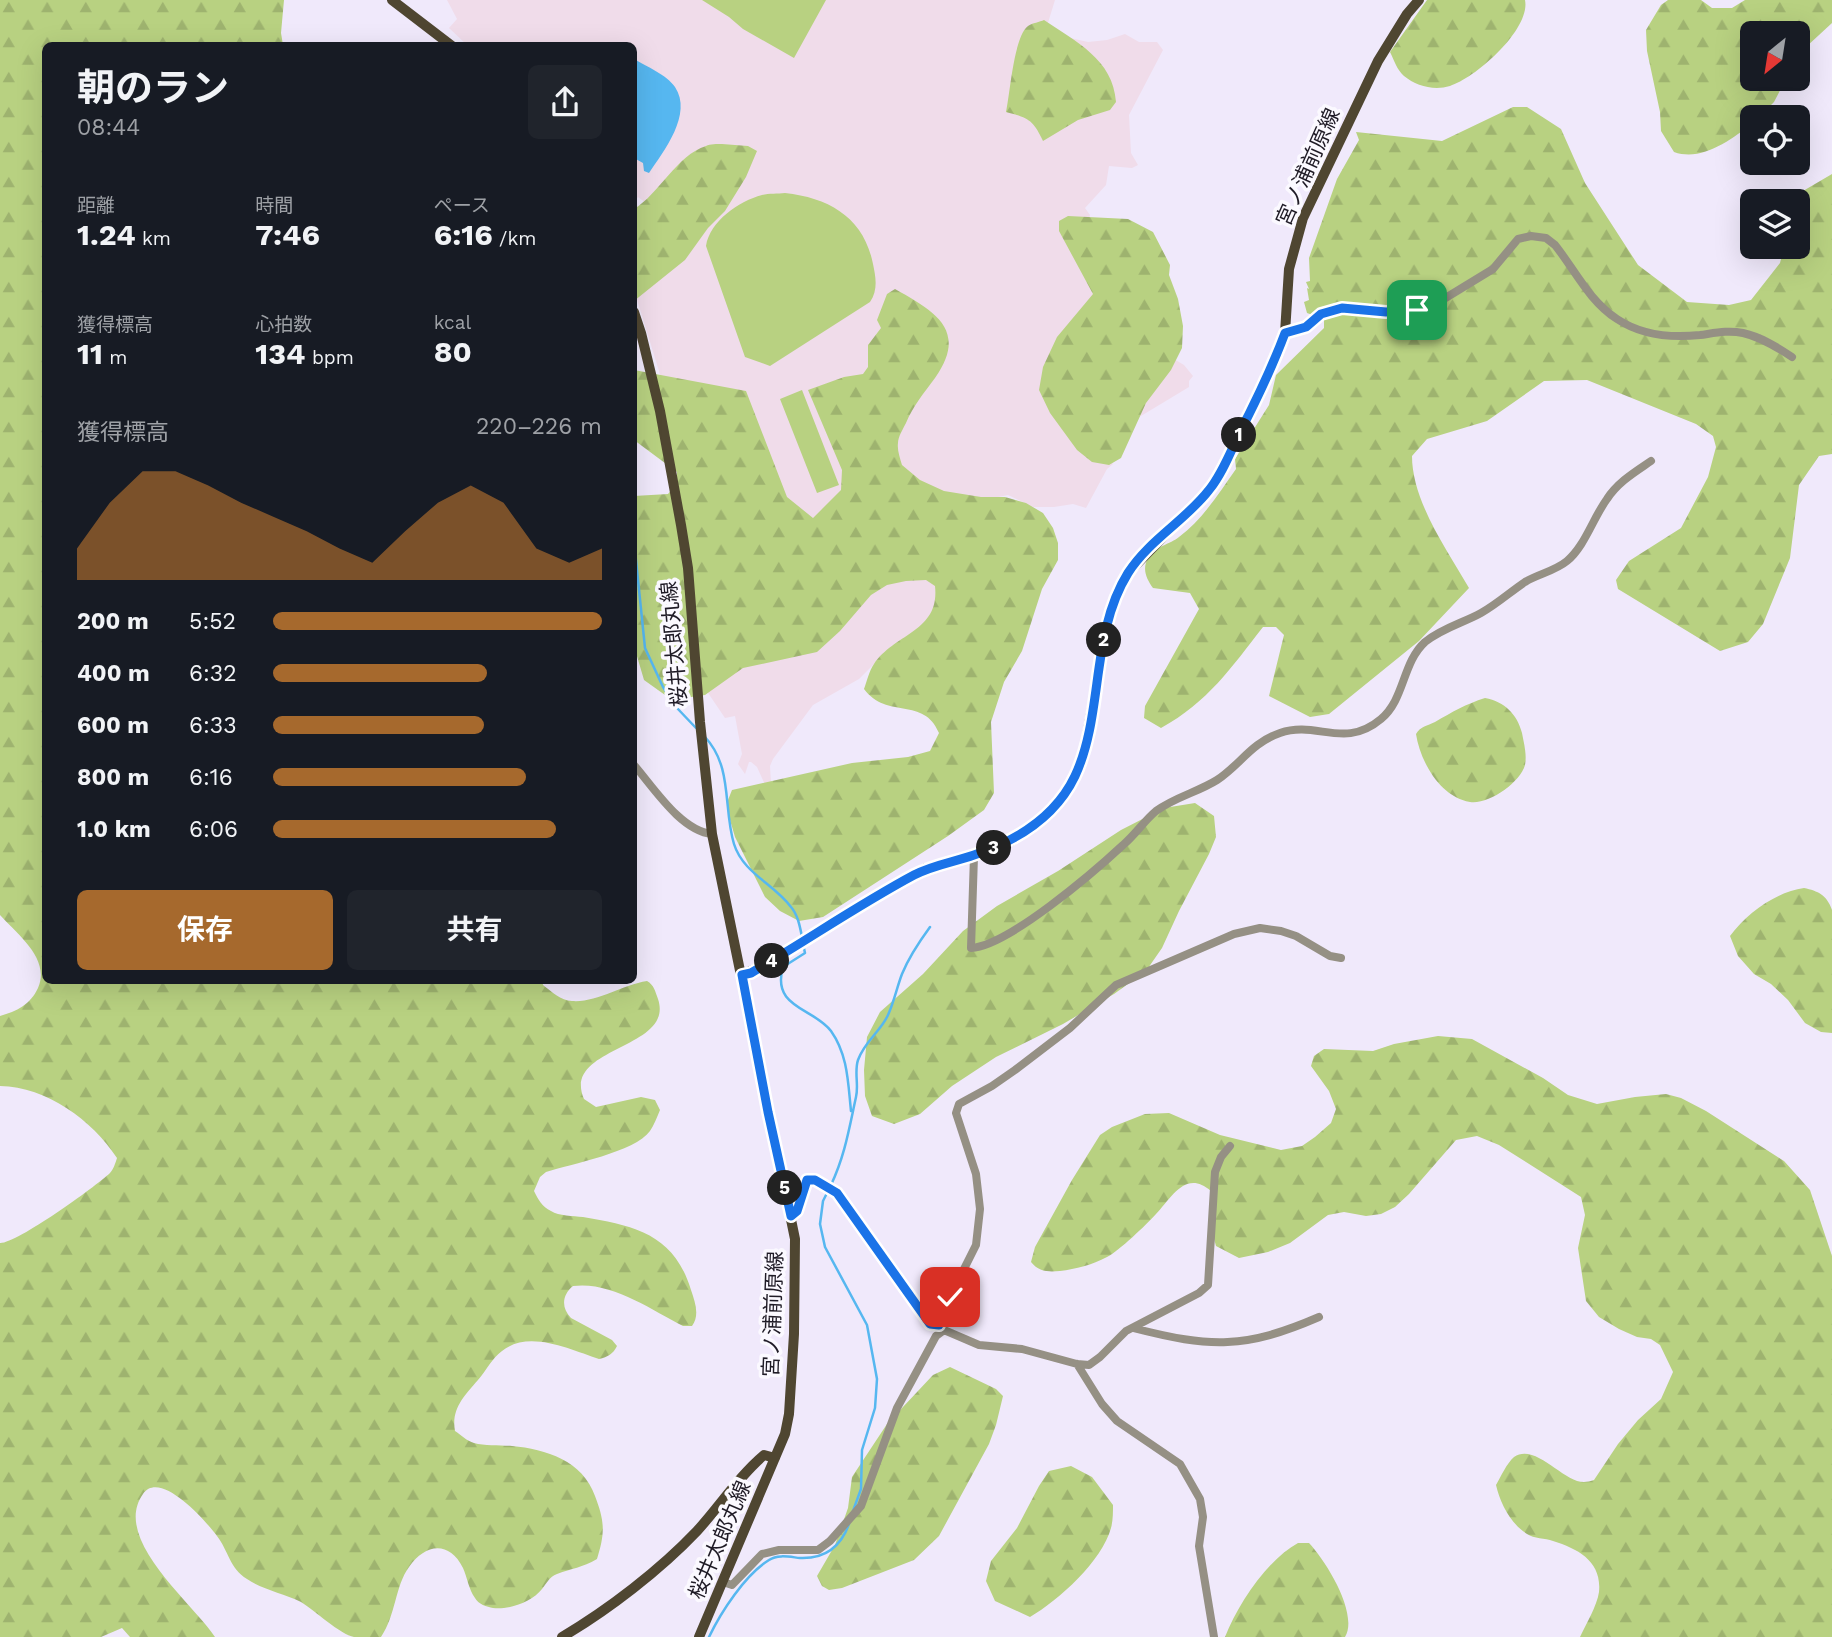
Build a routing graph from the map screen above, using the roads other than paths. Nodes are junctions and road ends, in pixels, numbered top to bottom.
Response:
1 (392, 0) edge
2 (1419, 0) edge
3 (447, 42) edge
4 (637, 322) edge
5 (1285, 333) junction
6 (1792, 356) dead end
7 (1651, 461) dead end
8 (637, 768) edge
9 (712, 834) junction
10 (974, 856) junction
11 (1341, 958) dead end
12 (742, 975) junction
13 (1230, 1146) dead end
14 (791, 1216) junction
15 (1319, 1317) dead end
16 (942, 1328) junction
17 (1133, 1328) junction
18 (1077, 1364) junction
19 (775, 1458) junction
20 (723, 1582) junction
21 (562, 1637) edge
22 (699, 1637) edge
23 (1214, 1637) edge

1 - 3 main road
2 - 5 main road, 宮ノ浦前原線
4 - 9 main road, 桜井太郎丸線
5 - 6 street
5 - 10 main road, 宮ノ浦前原線
7 - 10 street
8 - 9 street
9 - 12 main road, 桜井太郎丸線
10 - 12 main road, 宮ノ浦前原線
11 - 16 street
12 - 14 main road, 宮ノ浦前原線
13 - 17 street
14 - 16 street
14 - 19 main road, 宮ノ浦前原線
15 - 17 street
16 - 18 street
16 - 20 street
17 - 18 street
18 - 23 street
19 - 20 main road, 桜井太郎丸線
19 - 21 main road
20 - 22 main road, 桜井太郎丸線

